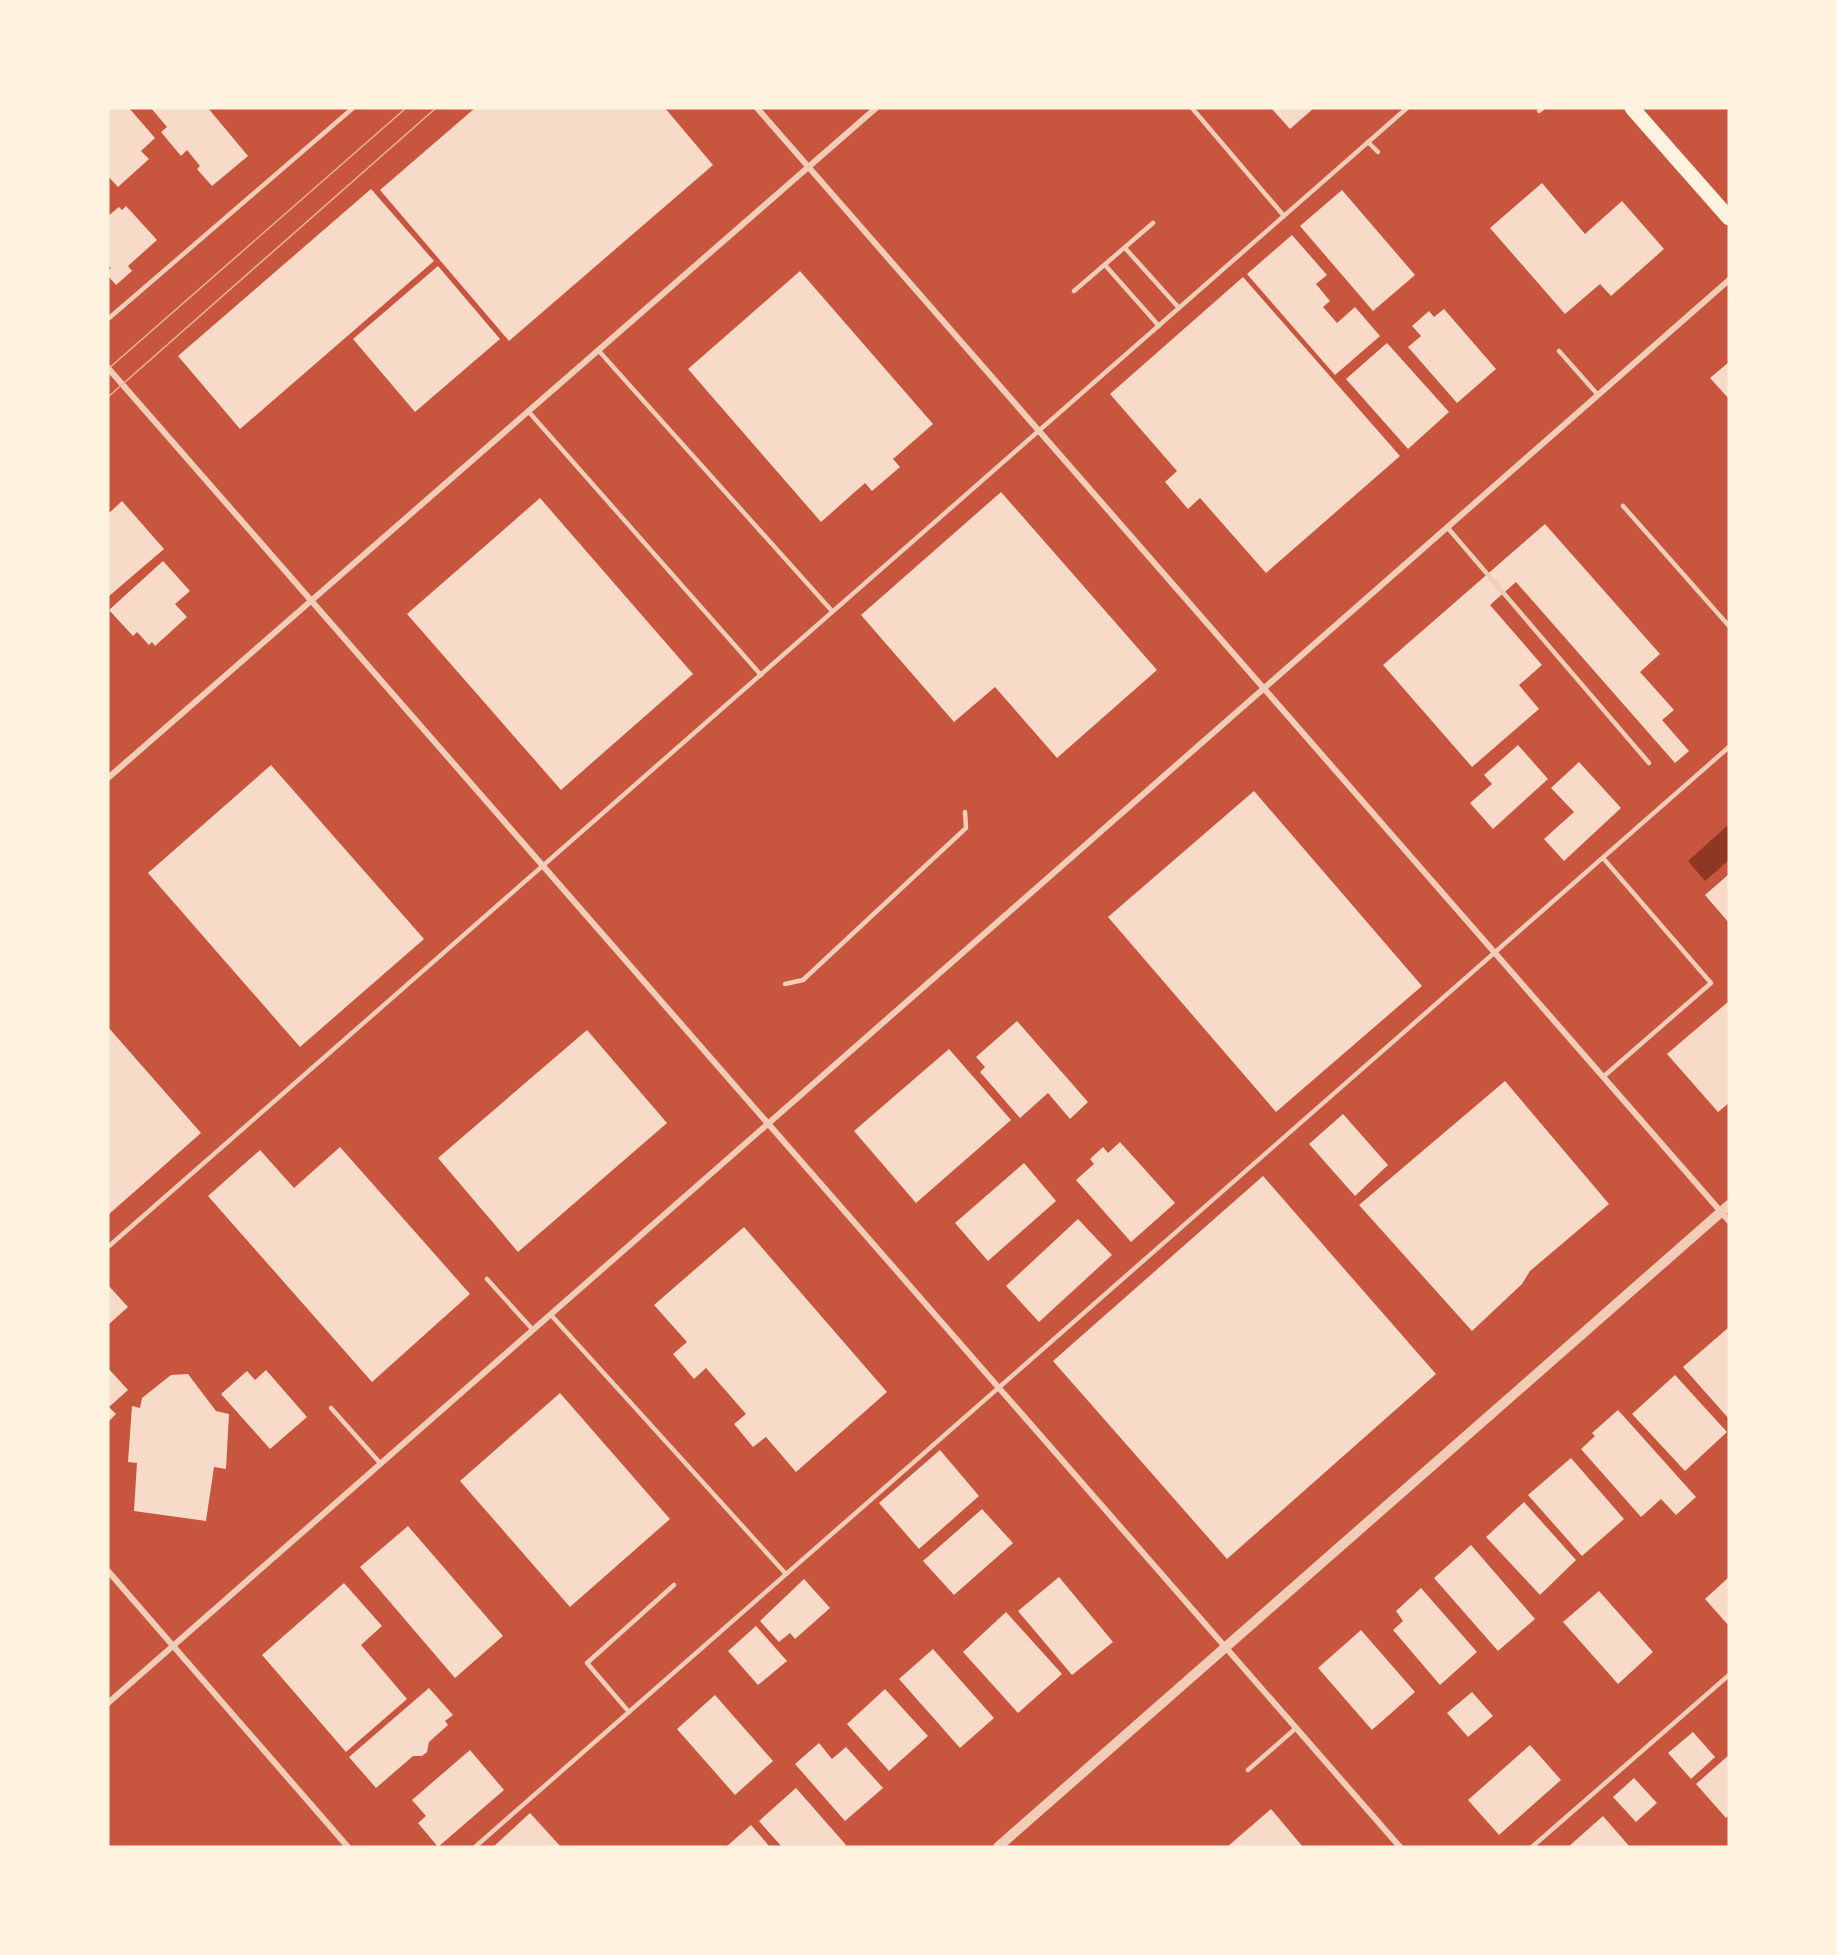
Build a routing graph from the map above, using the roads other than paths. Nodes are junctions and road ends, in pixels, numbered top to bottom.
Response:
1 (353, 108) edge
2 (757, 108) edge
3 (876, 108) edge
4 (1192, 108) edge
5 (1407, 108) edge
6 (1632, 108) edge
7 (1368, 142) junction
8 (1378, 152) dead end
9 (808, 167) junction
10 (1284, 216) junction
11 (1729, 218) edge
12 (1153, 223) dead end
13 (1125, 248) junction
14 (1105, 266) junction
15 (1729, 280) edge
16 (1074, 291) dead end
17 (1179, 309) junction
18 (108, 319) edge
19 (1159, 326) junction
20 (598, 350) junction
21 (1559, 351) dead end
22 (108, 368) edge
23 (1598, 394) junction
24 (528, 411) junction
25 (1039, 431) junction
26 (1623, 506) dead end
27 (1447, 527) junction
28 (311, 601) junction
29 (832, 611) junction
30 (1729, 626) edge
31 (761, 675) junction
32 (1263, 688) junction
33 (1729, 747) edge
34 (1649, 762) dead end
35 (108, 778) edge
36 (965, 812) dead end
37 (1603, 858) junction
38 (543, 866) junction
39 (1495, 953) junction
40 (785, 984) dead end
41 (1603, 1077) junction
42 (768, 1124) junction
43 (1725, 1209) edge
44 (1729, 1221) edge
45 (108, 1247) edge
46 (487, 1279) dead end
47 (550, 1315) junction
48 (533, 1330) junction
49 (999, 1388) junction
50 (331, 1408) dead end
51 (381, 1464) junction
52 (108, 1571) edge
53 (786, 1574) junction
54 (674, 1585) dead end
55 (173, 1646) junction
56 (1225, 1647) junction
57 (1729, 1675) edge
58 (108, 1703) edge
59 (629, 1712) junction
60 (1296, 1728) junction
61 (1248, 1770) dead end
62 (348, 1847) edge
63 (476, 1847) edge
64 (998, 1847) edge
65 (1400, 1847) edge
66 (1532, 1847) edge

1 - 18 lane
2 - 9 street
3 - 9 street
4 - 10 lane
5 - 7 lane
6 - 11 main road
7 - 8 lane
7 - 10 lane
9 - 20 street
9 - 25 street
10 - 17 lane
12 - 13 lane
13 - 14 lane
13 - 17 lane
14 - 16 lane
14 - 19 lane
15 - 23 street
17 - 19 lane
19 - 25 lane
20 - 24 street
20 - 29 lane
21 - 23 lane
22 - 28 street
23 - 27 street
24 - 28 street
24 - 31 lane
25 - 29 lane
25 - 32 street
26 - 30 lane
27 - 32 street
27 - 34 lane
28 - 35 street
28 - 38 street
29 - 31 lane
31 - 38 lane
32 - 39 street
32 - 42 street
33 - 37 lane
36 - 40 lane
37 - 39 lane
37 - 41 lane
38 - 42 street
38 - 45 lane
39 - 41 street
39 - 49 lane
41 - 43 street
42 - 47 street
42 - 49 street
43 - 44 street
43 - 56 street
46 - 48 lane
47 - 48 street
47 - 53 lane
48 - 51 street
49 - 53 lane
49 - 56 street
50 - 51 lane
51 - 55 street
52 - 55 street
53 - 59 lane
54 - 59 lane
55 - 58 street
55 - 62 street
56 - 60 street
56 - 64 street
57 - 66 lane
59 - 63 lane
60 - 61 lane
60 - 65 street

